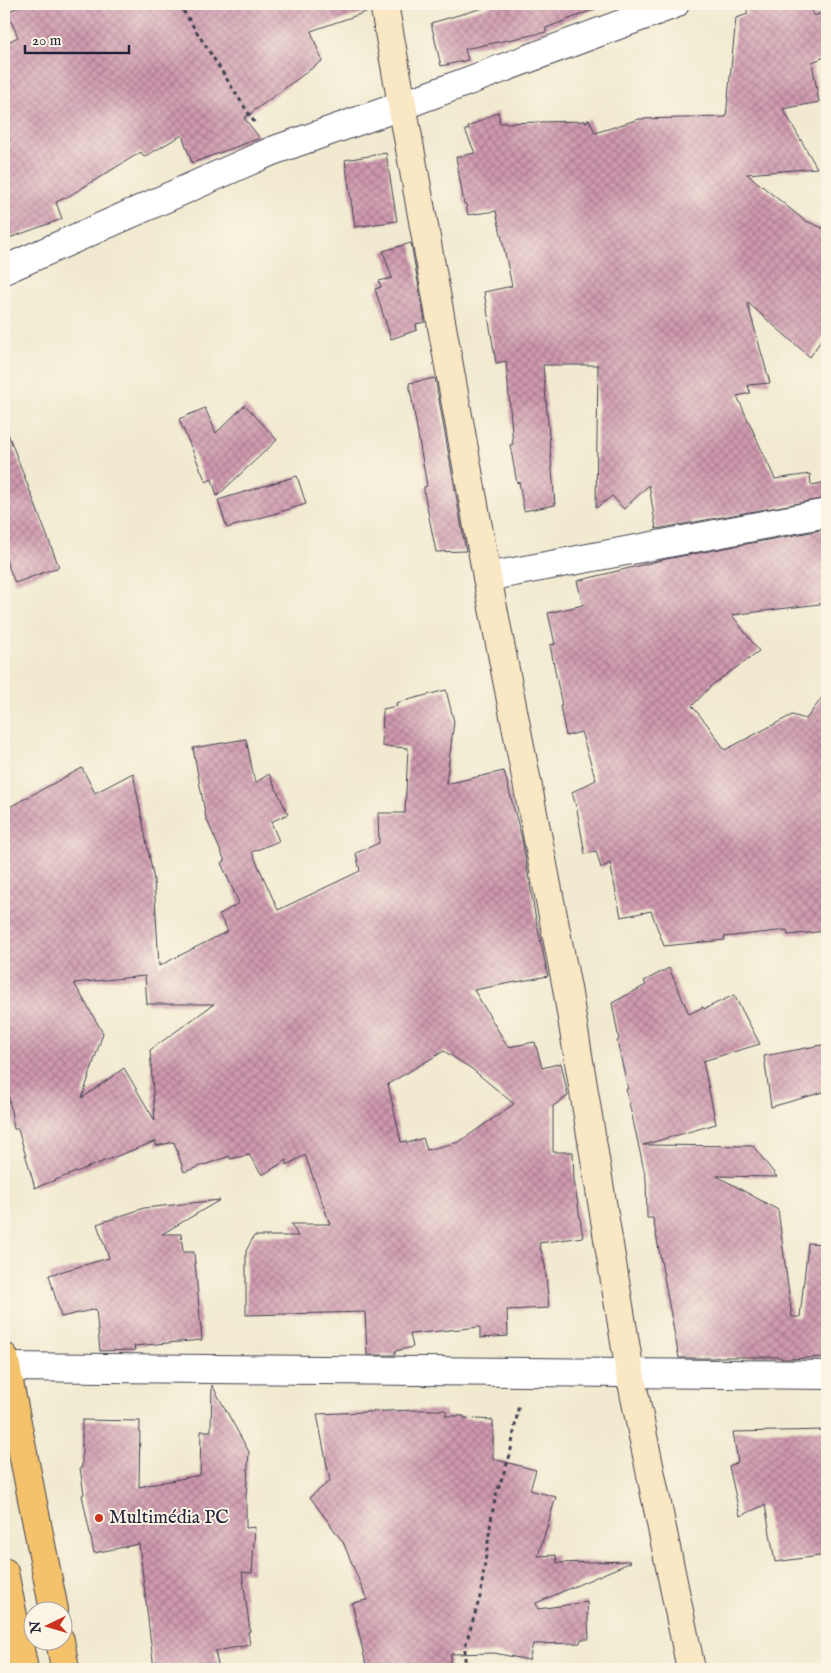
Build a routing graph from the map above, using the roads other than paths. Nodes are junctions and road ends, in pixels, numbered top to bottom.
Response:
1 (384, 4) edge
2 (675, 4) edge
3 (401, 106) junction
4 (4, 270) edge
5 (827, 513) edge
6 (487, 577) junction
7 (4, 1364) edge
8 (630, 1373) junction
9 (827, 1375) edge
10 (4, 1572) edge
11 (52, 1600) edge
12 (62, 1650) edge
13 (24, 1669) edge
14 (65, 1669) edge
15 (691, 1669) edge

1 - 3 main road
2 - 3 street
3 - 4 street
3 - 6 main road
5 - 6 street
6 - 8 main road
7 - 8 street
7 - 11 main road
8 - 9 street
8 - 15 main road
10 - 13 main road
12 - 14 main road

